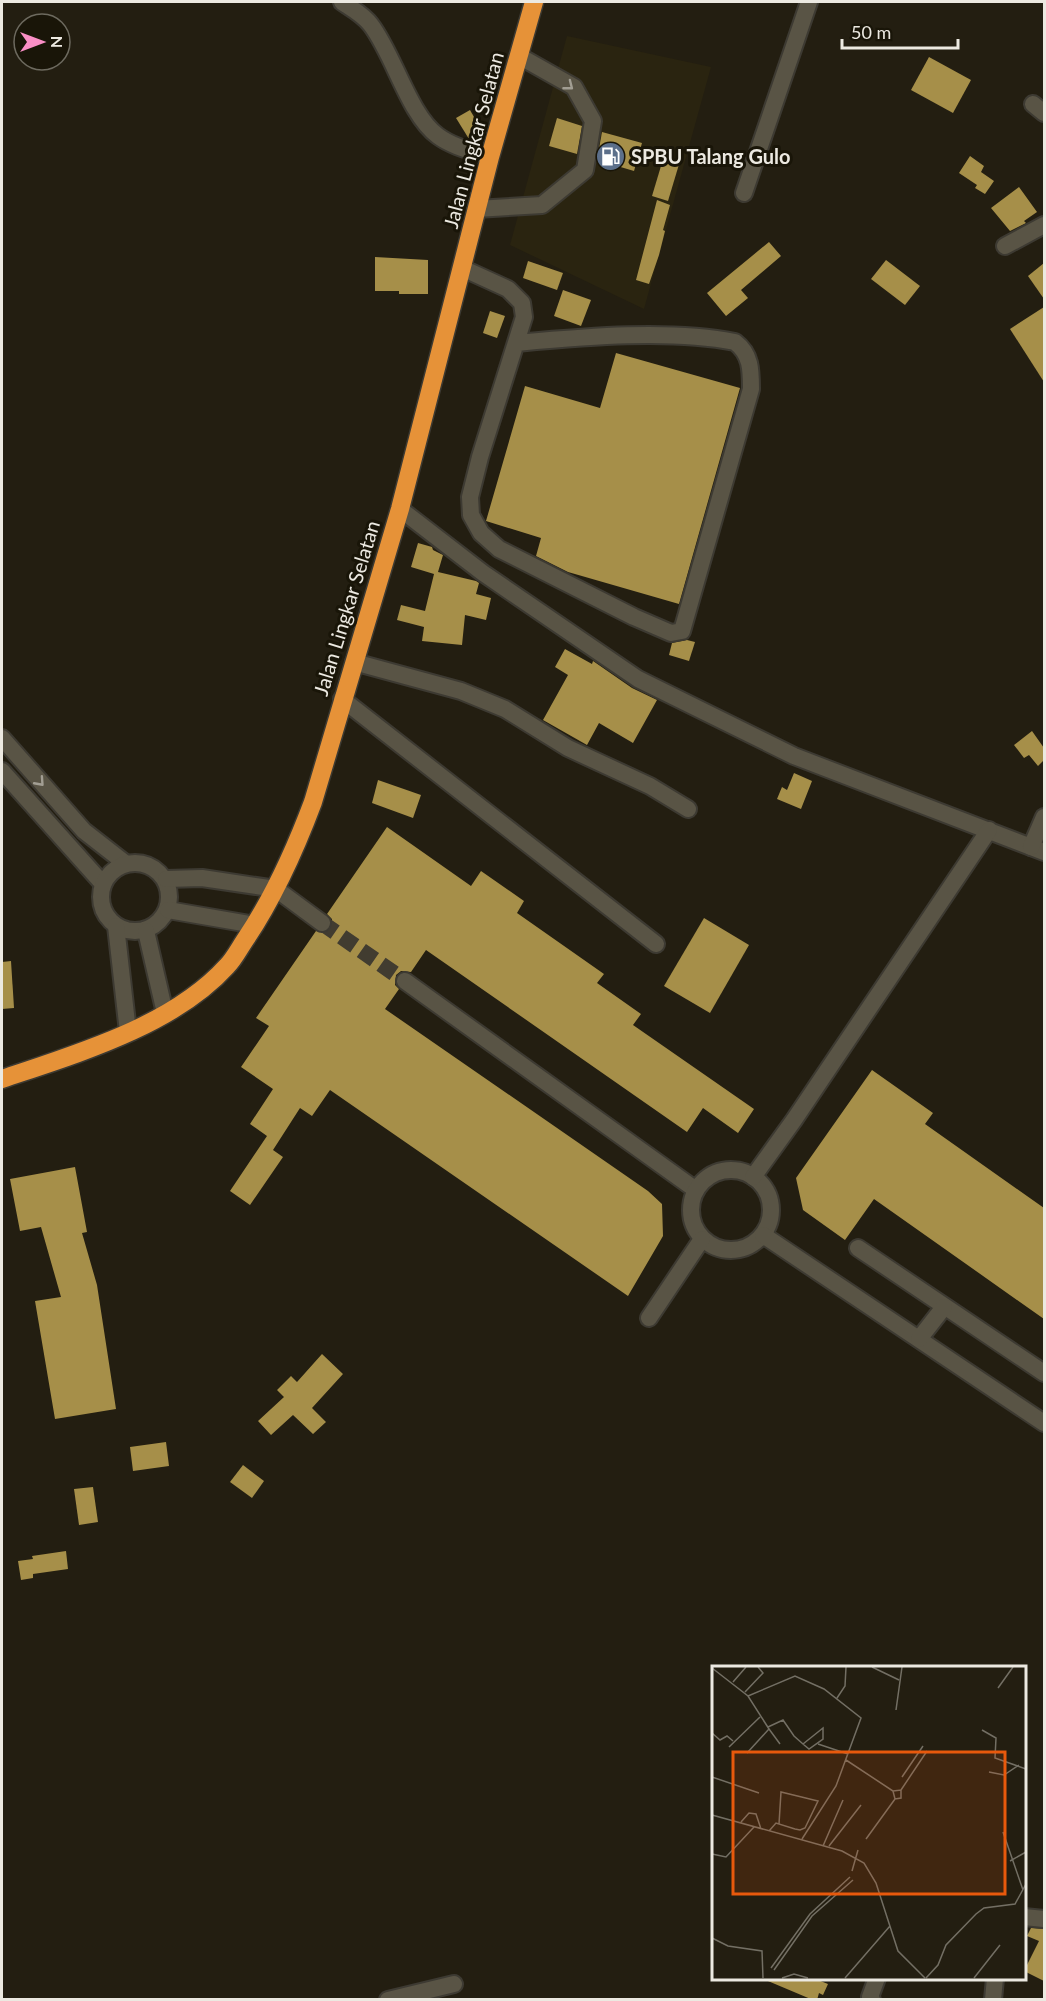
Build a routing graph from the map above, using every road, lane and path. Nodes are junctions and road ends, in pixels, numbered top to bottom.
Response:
1 (342, 2) edge
2 (534, 2) edge
3 (809, 2) edge
4 (519, 56) junction
5 (490, 157) junction
6 (744, 193) dead end
7 (476, 209) junction
8 (1044, 225) edge
9 (1005, 246) dead end
10 (462, 268) junction
11 (516, 343) junction
12 (400, 509) junction
13 (354, 662) junction
14 (342, 699) junction
15 (2, 738) edge
16 (2, 771) edge
17 (688, 809) dead end
18 (1044, 817) edge
19 (989, 830) junction
20 (1038, 850) edge
21 (125, 863) junction
22 (166, 879) junction
23 (103, 884) junction
24 (276, 889) junction
25 (168, 910) junction
26 (322, 923) tunnel mouth
27 (116, 926) junction
28 (255, 926) junction
29 (146, 931) junction
30 (656, 944) dead end
31 (405, 981) tunnel mouth
32 (165, 1013) junction
33 (128, 1032) junction
34 (2, 1079) edge
35 (753, 1177) junction
36 (696, 1190) junction
37 (763, 1235) junction
38 (702, 1239) junction
39 (858, 1248) dead end
40 (944, 1307) junction
41 (649, 1318) dead end
42 (919, 1339) junction
43 (1044, 1373) edge
44 (1044, 1423) edge
45 (1025, 1917) edge
46 (1044, 1919) edge
47 (876, 1980) edge
48 (994, 1980) edge
49 (454, 1984) dead end
50 (388, 2000) edge
51 (872, 2000) edge
52 (993, 2000) edge

1 - 5 street
2 - 4 highway, Jalan Lingkar Selatan
3 - 6 street
4 - 5 highway, Jalan Lingkar Selatan
4 -> 7 street
5 - 7 highway, Jalan Lingkar Selatan
7 - 10 highway, Jalan Lingkar Selatan
8 - 9 street
10 - 11 street
10 - 12 highway, Jalan Lingkar Selatan
11 - 11 street
12 - 13 highway, Jalan Lingkar Selatan
12 - 19 street
13 - 14 highway, Jalan Lingkar Selatan
13 - 17 street
14 - 24 highway, Jalan Lingkar Selatan
14 - 30 street
15 -> 21 street
16 - 23 street
18 - 20 street
19 - 20 street
19 - 35 street
21 - 22 street
21 - 23 street
22 - 24 street
22 - 25 street
23 - 27 street
24 - 26 street
24 - 28 highway, Jalan Lingkar Selatan
25 - 28 street
25 - 29 street
27 - 29 street
27 - 33 street
28 - 32 highway, Jalan Lingkar Selatan
29 - 32 street
31 - 36 street
32 - 33 highway, Jalan Lingkar Selatan
33 - 34 highway, Jalan Lingkar Selatan
35 - 36 street
35 - 37 street
36 - 38 street
37 - 38 street
37 - 42 street
38 - 41 street
39 - 40 street
40 - 42 street
40 - 43 street
42 - 44 street
45 - 46 street
47 - 51 street
48 - 52 street
49 - 50 street

